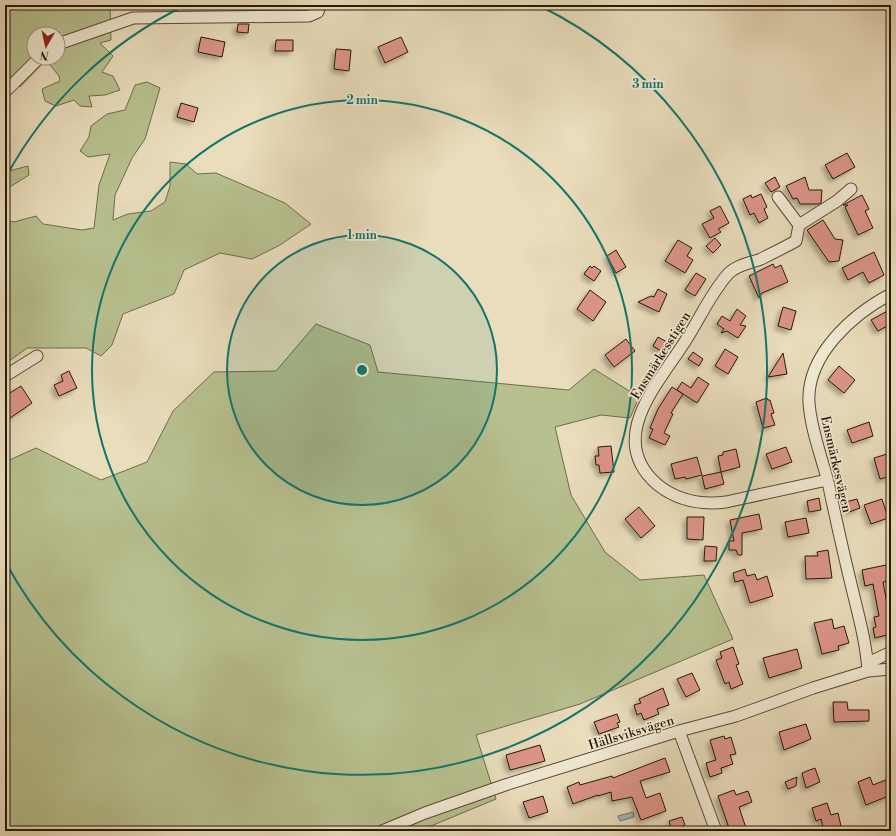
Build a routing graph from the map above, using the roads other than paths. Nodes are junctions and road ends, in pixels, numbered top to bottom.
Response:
1 (320, 5) edge
2 (66, 41) edge
3 (31, 66) edge
4 (5, 91) edge
5 (851, 189) dead end
6 (778, 196) dead end
7 (799, 225) junction
8 (891, 294) edge
9 (37, 356) dead end
10 (5, 376) edge
11 (827, 480) junction
12 (891, 652) edge
13 (868, 667) junction
14 (891, 669) edge
15 (679, 731) junction
16 (382, 831) edge
17 (716, 831) edge

1 - 2 street
3 - 4 street
5 - 7 street
6 - 7 street
7 - 11 street, Ensmärkesstigen
8 - 11 street, Ensmärkesvägen
9 - 10 street
11 - 13 street, Ensmärkesvägen
12 - 13 street
13 - 14 street, Hällsviksvägen
13 - 15 street, Hällsviksvägen
15 - 16 street, Hällsviksvägen
15 - 17 street

